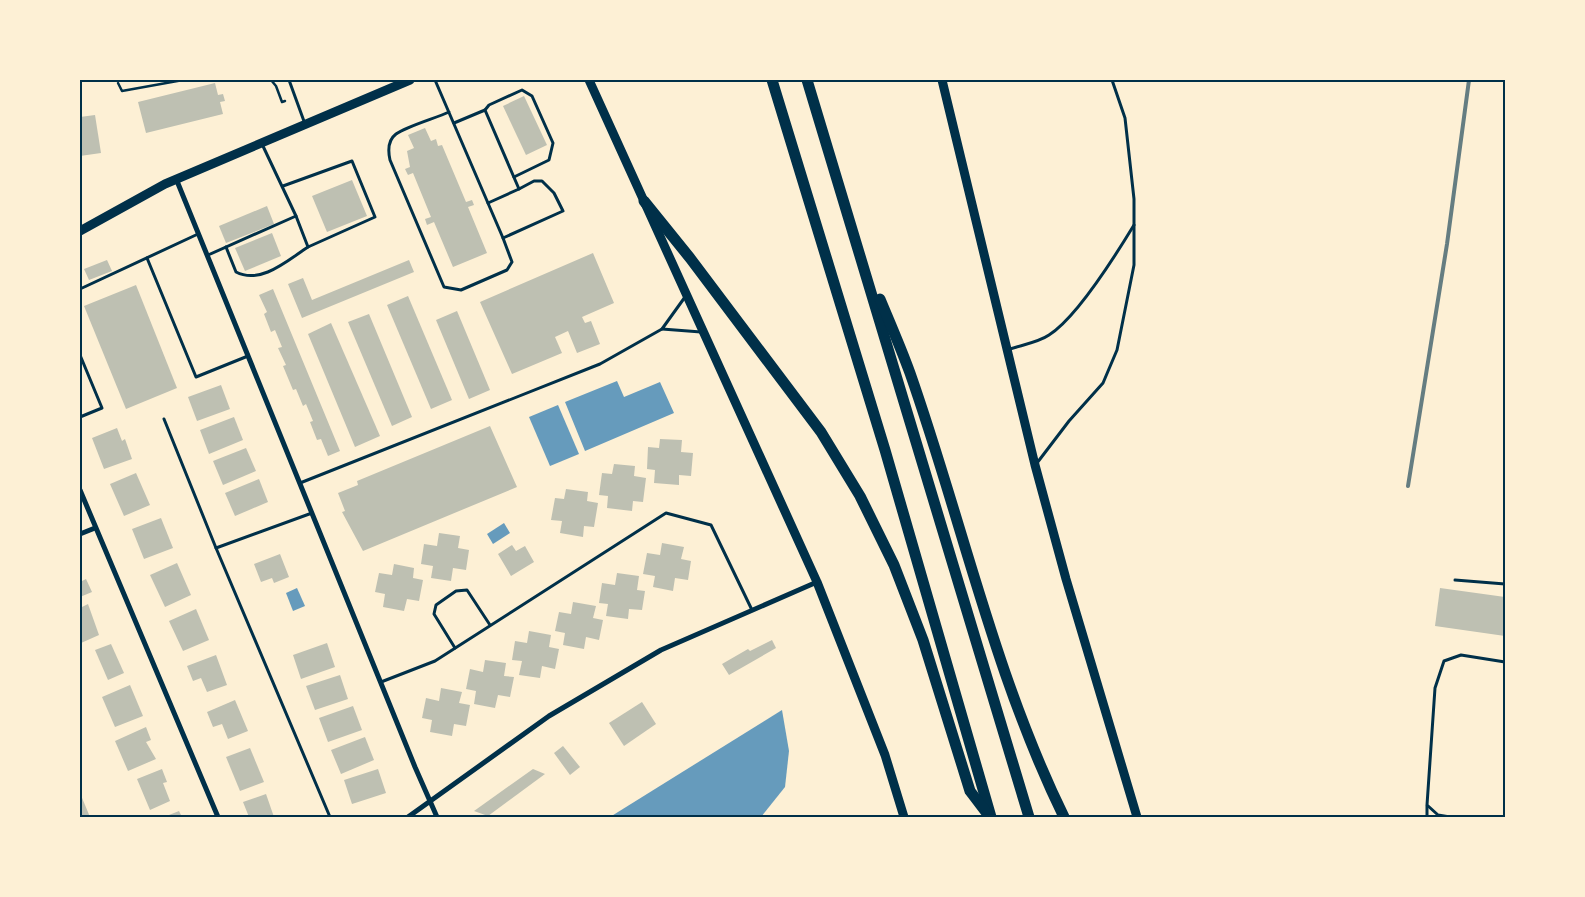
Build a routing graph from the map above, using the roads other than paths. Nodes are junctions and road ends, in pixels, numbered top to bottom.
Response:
1 (289, 80) edge
2 (435, 80) edge
3 (589, 80) edge
4 (765, 80) edge
5 (772, 80) edge
6 (807, 80) edge
7 (942, 80) edge
8 (1112, 80) edge
9 (406, 81) edge
10 (485, 110) junction
11 (449, 112) junction
12 (454, 123) junction
13 (306, 125) junction
14 (790, 142) junction
15 (262, 144) junction
16 (514, 177) junction
17 (177, 181) junction
18 (283, 186) junction
19 (519, 189) junction
20 (644, 201) junction
21 (488, 203) junction
22 (296, 216) junction
23 (1134, 225) junction
24 (80, 231) edge
25 (853, 231) junction
26 (198, 234) junction
27 (503, 238) junction
28 (226, 247) junction
29 (308, 247) junction
30 (207, 256) junction
31 (147, 258) junction
32 (80, 289) edge
33 (687, 294) junction
34 (662, 329) junction
35 (704, 332) junction
36 (1009, 349) junction
37 (80, 355) edge
38 (248, 356) junction
39 (80, 417) edge
40 (164, 419) dead end
41 (1035, 465) junction
42 (299, 483) junction
43 (80, 490) edge
44 (312, 513) junction
45 (95, 528) junction
46 (80, 534) edge
47 (216, 548) junction
48 (1455, 580) dead end
49 (817, 582) junction
50 (1505, 584) edge
51 (752, 610) junction
52 (490, 626) junction
53 (455, 648) junction
54 (1505, 662) edge
55 (380, 682) junction
56 (430, 801) junction
57 (1426, 805) junction
58 (218, 817) edge
59 (330, 817) edge
60 (408, 817) edge
61 (437, 817) edge
62 (904, 817) edge
63 (990, 817) edge
64 (1029, 817) edge
65 (1064, 817) edge
66 (1137, 817) edge
67 (1427, 817) edge
68 (1450, 817) edge

1 - 13 lane
2 - 11 lane
3 - 20 main road
4 - 14 highway
5 - 14 highway
6 - 25 highway
7 - 36 main road
8 - 23 lane
9 - 13 main road
10 - 12 lane
10 - 16 lane
10 - 16 lane
11 - 12 lane
11 - 27 lane
12 - 21 lane
13 - 15 main road
14 - 63 highway
15 - 17 main road
15 - 18 lane
16 - 19 lane
17 - 24 main road
17 - 26 street
18 - 22 lane
18 - 29 lane
19 - 21 lane
19 - 27 lane
20 - 33 main road
20 - 63 highway
21 - 27 lane
22 - 28 lane
22 - 29 lane
23 - 36 lane
23 - 41 lane
25 - 64 highway
25 - 65 highway
26 - 30 street
26 - 31 lane
28 - 29 lane
28 - 30 lane
30 - 38 street
31 - 32 lane
31 - 38 lane
33 - 34 lane
33 - 35 main road
34 - 35 lane
34 - 42 lane
35 - 49 main road
36 - 41 main road
37 - 39 lane
38 - 42 street
40 - 47 lane
41 - 66 main road
42 - 44 street
43 - 45 street
44 - 47 lane
44 - 55 street
45 - 46 street
45 - 58 street
47 - 59 lane
48 - 50 lane
49 - 51 street
49 - 62 main road
51 - 52 lane
51 - 56 street
52 - 53 lane
52 - 53 lane
53 - 55 lane
54 - 57 lane
55 - 56 street
56 - 60 street
56 - 61 street
57 - 67 lane
57 - 68 lane

